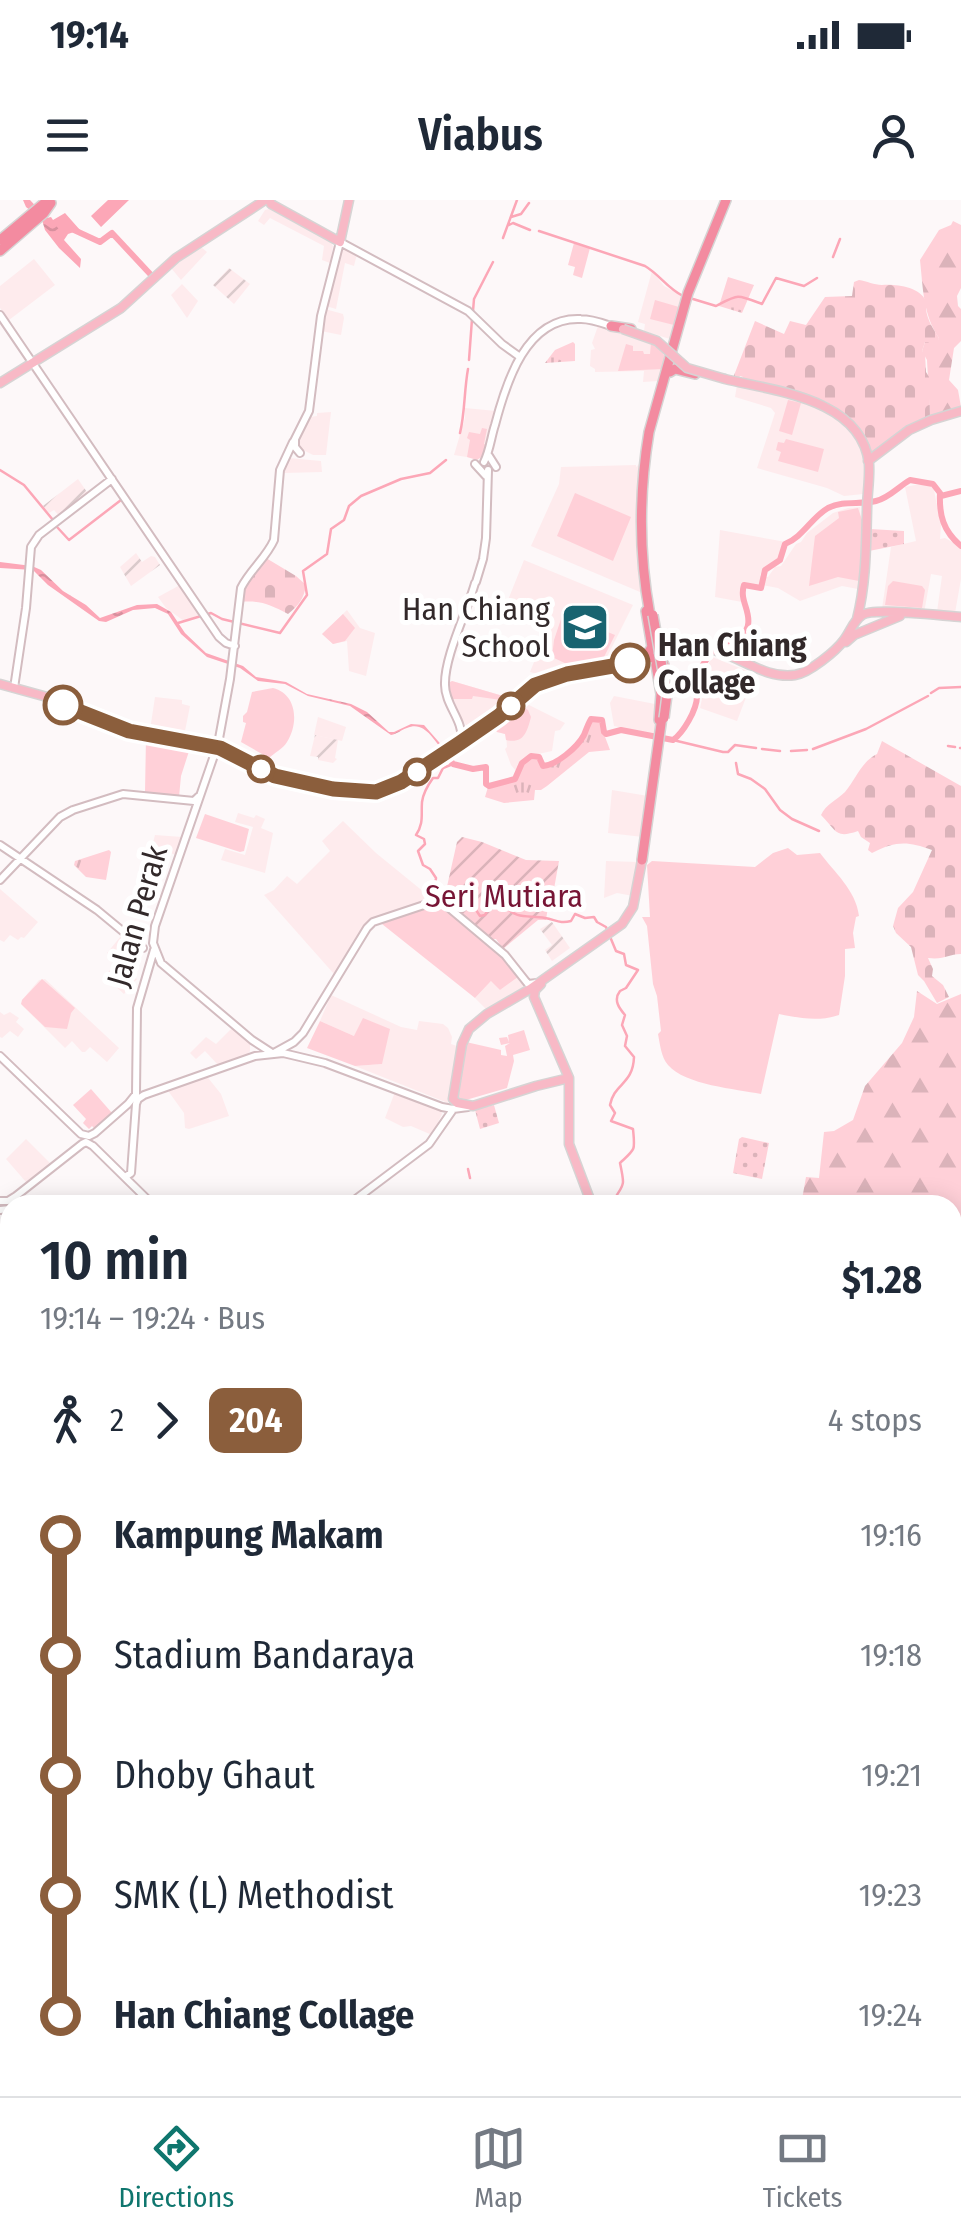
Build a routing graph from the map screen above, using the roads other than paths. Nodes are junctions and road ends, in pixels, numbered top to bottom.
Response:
1 (350, 200) edge
2 (727, 200) edge
3 (51, 201) edge
4 (267, 203) edge
5 (37, 212) junction
6 (339, 239) junction
7 (2, 241) edge
8 (712, 247) junction
9 (337, 256) joint
10 (697, 272) junction
11 (407, 280) junction
12 (473, 314) junction
13 (0, 318) edge
14 (617, 328) junction
15 (487, 329) junction
16 (672, 355) junction
17 (31, 361) junction
18 (518, 362) junction
19 (728, 380) junction
20 (0, 382) edge
21 (959, 413) edge
22 (294, 440) junction
23 (300, 453) dead end
24 (868, 460) junction
25 (111, 480) junction
26 (646, 578) junction
27 (860, 603) junction
28 (870, 612) junction
29 (885, 616) junction
30 (961, 618) edge
31 (857, 619) junction
32 (235, 637) junction
33 (222, 640) junction
34 (659, 657) junction
35 (230, 668) junction
36 (786, 677) junction
37 (548, 678) junction
38 (0, 685) edge
39 (13, 686) junction
40 (460, 725) junction
41 (475, 729) junction
42 (660, 731) junction
43 (460, 740) junction
44 (216, 745) junction
45 (445, 752) junction
46 (184, 800) junction
47 (192, 817) junction
48 (0, 844) edge
49 (22, 857) junction
50 (643, 860) joint
51 (0, 880) edge
52 (444, 903) junction
53 (427, 904) junction
54 (154, 946) junction
55 (144, 948) junction
56 (162, 963) junction
57 (147, 970) junction
58 (534, 988) junction
59 (515, 998) junction
60 (535, 1004) junction
61 (303, 1033) junction
62 (254, 1041) junction
63 (273, 1054) junction
64 (0, 1056) edge
65 (302, 1056) junction
66 (246, 1060) junction
67 (565, 1079) junction
68 (141, 1093) junction
69 (132, 1104) junction
70 (473, 1106) junction
71 (442, 1107) junction
72 (458, 1108) junction
73 (444, 1120) junction
74 (95, 1132) junction
75 (81, 1134) junction
76 (78, 1146) junction
77 (93, 1146) junction
78 (124, 1176) junction
79 (17, 1195) edge
80 (143, 1195) edge
81 (361, 1195) edge
82 (588, 1195) edge

1 - 6 main road
2 - 8 highway
2 - 10 highway
3 - 5 highway
4 - 6 main road
4 - 17 main road
5 - 7 highway
5 - 7 highway
6 - 9 main road
6 - 11 main road
8 - 10 highway
8 - 16 highway
9 - 22 main road, Jalan Perak
10 - 16 highway
11 - 12 main road
11 - 12 main road
12 - 15 main road
12 - 15 main road
13 - 17 main road
14 - 16 highway
14 - 16 highway
14 - 18 main road
15 - 18 main road
16 - 19 highway
16 - 19 highway
16 - 26 highway
17 - 20 main road
17 - 25 main road
18 - 40 main road
19 - 24 main road
21 - 24 main road
21 - 24 main road
22 - 23 main road
22 - 32 main road, Jalan Perak
24 - 27 main road
25 - 33 main road
25 - 39 main road
26 - 34 highway
26 - 42 highway, bridge
27 - 28 main road
27 - 31 main road
28 - 29 main road
28 - 31 main road
29 - 30 main road
29 - 36 main road
31 - 36 main road
32 - 33 main road
32 - 35 main road, Jalan Perak
33 - 35 main road
34 - 36 main road
34 - 36 main road
34 - 37 main road
34 - 42 highway
35 - 44 main road, Jalan Perak
37 - 41 main road
37 - 45 main road
38 - 39 main road
39 - 44 main road
40 - 41 main road
40 - 43 main road
41 - 43 main road
42 - 50 highway
43 - 45 main road
44 - 45 main road
44 - 46 main road, Jalan Perak
44 - 47 main road, Jalan Perak
46 - 47 main road, Jalan Perak
46 - 49 main road
47 - 54 main road, Jalan Perak
48 - 49 main road
49 - 51 main road
49 - 55 main road
50 - 58 main road
52 - 53 main road
52 - 53 main road
52 - 58 main road
53 - 61 main road
54 - 55 main road
54 - 56 main road
54 - 57 main road, Jalan Perak
55 - 57 main road
56 - 57 main road
56 - 62 main road
57 - 68 main road, Jalan Perak
58 - 59 main road
58 - 60 main road
59 - 60 main road
59 - 70 main road
60 - 67 main road
61 - 62 main road
61 - 63 main road
61 - 65 main road
62 - 63 main road
62 - 66 main road
63 - 65 main road
63 - 66 main road
64 - 75 main road
65 - 71 main road
66 - 68 main road
67 - 70 main road
67 - 82 main road
68 - 69 main road
69 - 74 main road
69 - 78 main road
70 - 72 main road
71 - 72 main road
71 - 73 main road
72 - 73 main road
73 - 81 main road
74 - 75 main road
74 - 77 main road
75 - 76 main road
76 - 77 main road
76 - 79 main road
77 - 78 main road
78 - 80 main road

